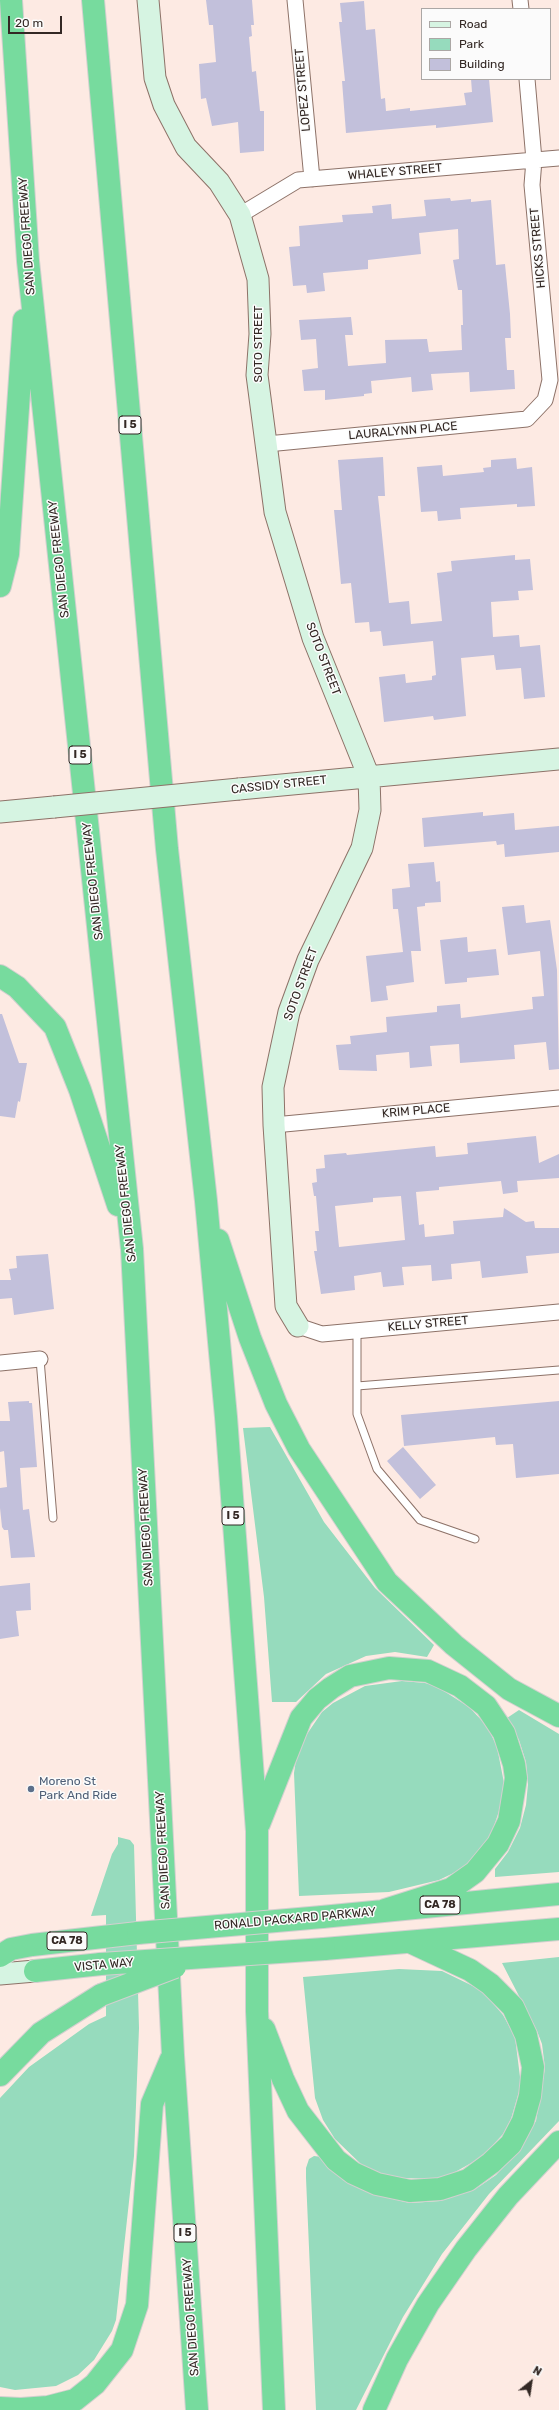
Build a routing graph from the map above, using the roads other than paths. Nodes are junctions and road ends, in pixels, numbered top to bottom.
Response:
1 (11, 0) edge
2 (93, 0) edge
3 (148, 0) edge
4 (295, 0) edge
5 (527, 80) edge
6 (559, 158) edge
7 (534, 160) junction
8 (312, 179) junction
9 (240, 215) junction
10 (28, 261) junction
11 (536, 412) joint
12 (267, 444) junction
13 (0, 586) edge
14 (559, 759) edge
15 (369, 777) junction
16 (0, 812) edge
17 (0, 976) edge
18 (559, 1098) edge
19 (274, 1125) junction
20 (206, 1201) junction
21 (132, 1249) junction
22 (559, 1312) edge
23 (298, 1326) joint
24 (357, 1331) junction
25 (40, 1359) joint
26 (0, 1363) edge
27 (559, 1370) edge
28 (357, 1386) junction
29 (53, 1518) dead end
30 (475, 1539) dead end
31 (559, 1716) edge
32 (257, 1831) junction
33 (559, 1894) edge
34 (385, 1910) junction
35 (559, 1929) edge
36 (410, 1942) junction
37 (32, 1945) junction
38 (0, 1948) edge
39 (0, 1956) edge
40 (209, 1958) junction
41 (35, 1971) joint
42 (0, 1974) edge
43 (258, 2011) junction
44 (173, 2055) junction
45 (0, 2075) edge
46 (559, 2142) edge
47 (0, 2408) edge
48 (197, 2410) edge
49 (274, 2410) edge
50 (374, 2410) edge

1 - 10 highway, SAN DIEGO FREEWAY / I 5
2 - 20 highway, I 5
3 - 9 street, SOTO STREET
4 - 8 street, LOPEZ STREET
5 - 7 street, HICKS STREET
6 - 7 street, WHALEY STREET
7 - 8 street, WHALEY STREET
7 - 11 street, HICKS STREET
8 - 9 street, WHALEY STREET
9 - 12 street, SOTO STREET
10 - 13 highway
10 - 21 highway, SAN DIEGO FREEWAY / I 5
11 - 12 street, LAURALYNN PLACE
12 - 15 street, SOTO STREET
14 - 15 street, CASSIDY STREET
15 - 16 street, CASSIDY STREET, bridge
15 - 19 street, SOTO STREET
17 - 21 highway
18 - 19 street, KRIM PLACE
19 - 23 street, SOTO STREET
20 - 31 highway
20 - 32 highway, I 5
21 - 44 highway, SAN DIEGO FREEWAY / I 5
22 - 24 street, KELLY STREET
23 - 24 street, KELLY STREET
24 - 28 lane
25 - 26 street
25 - 29 lane
27 - 28 lane
28 - 30 lane
32 - 34 highway
32 - 43 highway, I 5
33 - 34 highway, RONALD PACKARD PARKWAY / CA 78
34 - 37 highway, RONALD PACKARD PARKWAY / CA 78, bridge
35 - 36 highway
36 - 40 highway, bridge
36 - 43 highway
37 - 38 street
37 - 39 highway, RONALD PACKARD PARKWAY
40 - 41 highway, VISTA WAY, bridge
40 - 45 highway, bridge
41 - 42 street, VISTA WAY
43 - 49 highway, I 5
44 - 47 highway
44 - 48 highway, SAN DIEGO FREEWAY / I 5
46 - 50 highway

